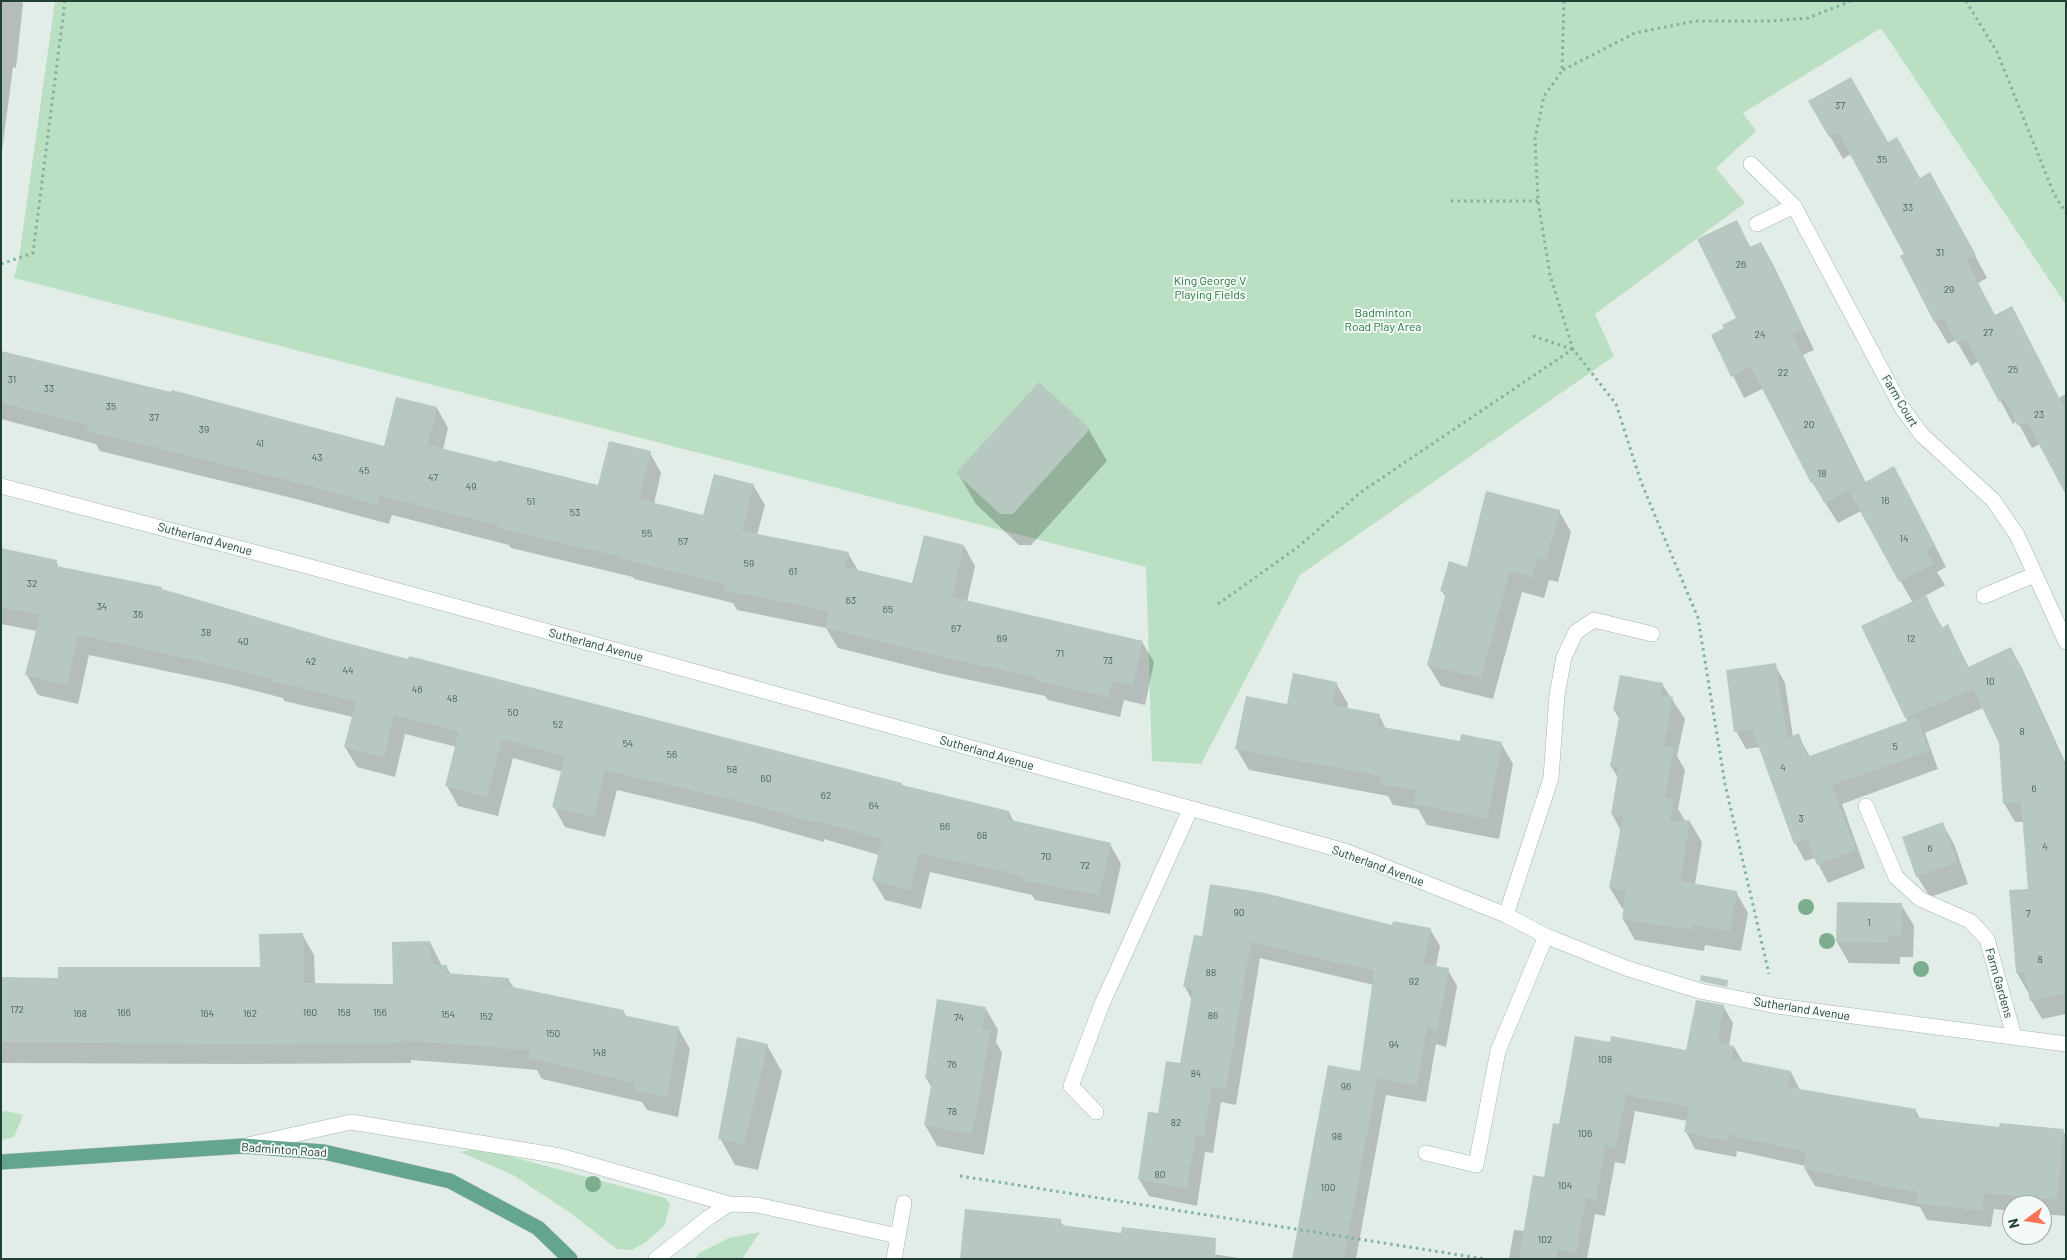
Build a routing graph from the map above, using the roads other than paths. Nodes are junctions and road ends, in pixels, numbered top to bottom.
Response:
1 (1751, 164) dead end
2 (1794, 206) junction
3 (1757, 224) dead end
4 (1, 486) edge
5 (2034, 575) junction
6 (1984, 596) dead end
7 (1652, 634) dead end
8 (2066, 642) edge
9 (1866, 806) dead end
10 (1190, 810) junction
11 (1506, 915) junction
12 (1546, 936) junction
13 (2014, 1036) junction
14 (2066, 1044) edge
15 (1096, 1112) dead end
16 (242, 1146) junction
17 (1426, 1153) dead end
18 (1, 1162) edge
19 (904, 1203) dead end
20 (729, 1204) junction
21 (898, 1236) junction
22 (570, 1259) edge
23 (656, 1259) edge
24 (894, 1259) edge

1 - 2 street, Farm Court
2 - 3 street
2 - 5 street, Farm Court
4 - 10 street, Sutherland Avenue
5 - 6 street
5 - 8 street, Farm Court
7 - 11 street
9 - 13 street, Farm Gardens
10 - 11 street, Sutherland Avenue
10 - 15 street
11 - 12 street, Sutherland Avenue
12 - 13 street, Sutherland Avenue
12 - 17 street
13 - 14 street, Sutherland Avenue
16 - 18 main road, Badminton Road
16 - 20 street
16 - 22 main road, Badminton Road
19 - 21 street
20 - 21 street
20 - 23 street
21 - 24 street

